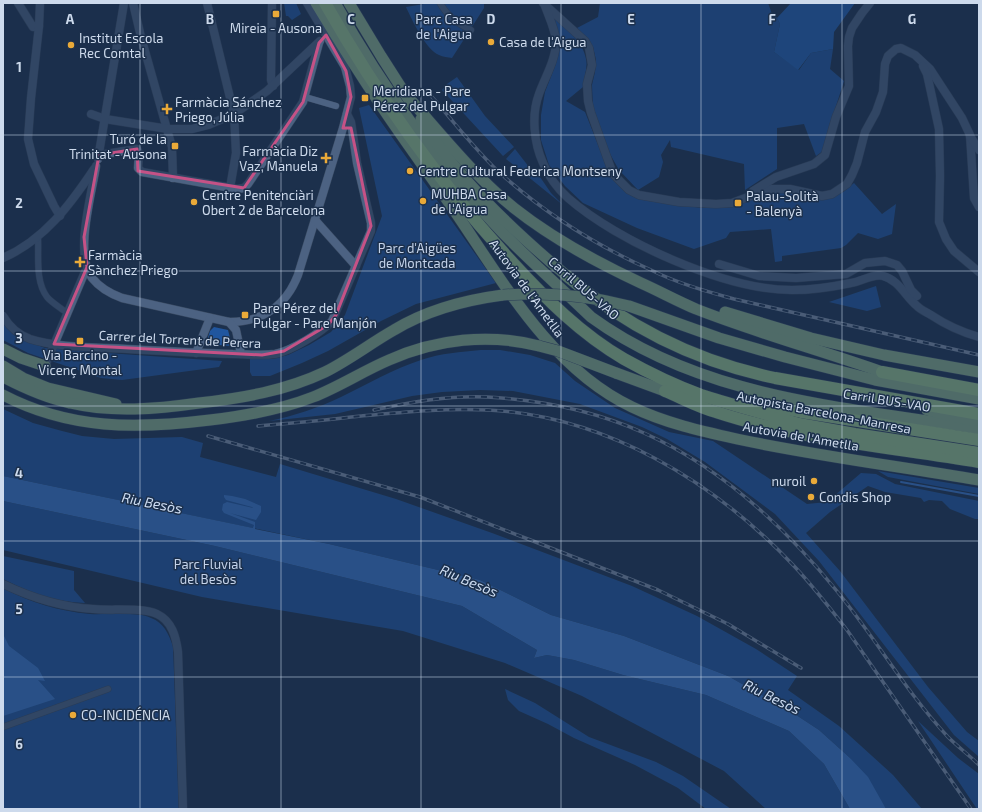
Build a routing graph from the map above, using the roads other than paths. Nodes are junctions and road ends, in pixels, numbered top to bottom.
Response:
1 (18, 3) edge
2 (40, 3) edge
3 (124, 3) edge
4 (133, 3) edge
5 (207, 3) edge
6 (272, 3) edge
7 (307, 3) edge
8 (316, 3) edge
9 (325, 3) edge
10 (335, 3) edge
11 (350, 3) edge
12 (440, 3) edge
13 (870, 3) edge
14 (544, 4) edge
15 (39, 26) junction
16 (471, 30) dead end
17 (326, 35) junction
18 (319, 43) junction
19 (344, 48) junction
20 (920, 60) junction
21 (273, 86) junction
22 (377, 89) junction
23 (305, 97) junction
24 (408, 97) junction
25 (336, 106) dead end
26 (91, 114) dead end
27 (234, 114) junction
28 (105, 119) junction
29 (347, 128) junction
30 (168, 129) junction
31 (970, 135) junction
32 (979, 150) edge
33 (99, 155) junction
34 (96, 166) junction
35 (435, 170) junction
36 (173, 178) junction
37 (234, 189) junction
38 (76, 196) junction
39 (748, 196) junction
40 (90, 204) junction
41 (979, 207) edge
42 (60, 216) junction
43 (315, 220) junction
44 (38, 237) junction
45 (3, 258) edge
46 (885, 261) junction
47 (719, 264) dead end
48 (356, 266) junction
49 (87, 268) junction
50 (979, 272) edge
51 (567, 276) joint
52 (883, 276) junction
53 (530, 282) junction
54 (639, 282) junction
55 (917, 296) dead end
56 (67, 313) junction
57 (3, 316) edge
58 (592, 317) junction
59 (210, 318) junction
60 (229, 322) junction
61 (979, 337) edge
62 (54, 344) junction
63 (3, 349) edge
64 (196, 353) junction
65 (241, 354) junction
66 (3, 366) edge
67 (44, 366) joint
68 (882, 372) junction
69 (979, 372) edge
70 (854, 374) junction
71 (3, 376) edge
72 (979, 390) edge
73 (665, 391) junction
74 (860, 393) junction
75 (3, 395) edge
76 (979, 399) edge
77 (130, 408) junction
78 (979, 414) edge
79 (979, 422) edge
80 (795, 424) junction
81 (979, 429) edge
82 (710, 432) junction
83 (979, 440) edge
84 (745, 449) dead end
85 (979, 453) edge
86 (979, 462) edge
87 (871, 463) junction
88 (854, 470) dead end
89 (979, 480) edge
90 (3, 584) edge
91 (108, 689) dead end
92 (3, 727) edge
93 (183, 809) edge

1 - 15 street
2 - 15 street
3 - 28 street
4 - 30 street
5 - 27 street
6 - 21 street
7 - 17 street
8 - 19 highway, Autovia de l'Ametlla
9 - 22 highway
10 - 58 highway, Carril BUS-VAO
11 - 24 highway
12 - 16 street
13 - 39 street
14 - 39 street
14 - 52 street
15 - 42 street
17 - 18 street
17 - 29 street, Carrer del Torrent de Perera
18 - 21 street
18 - 23 street
19 - 22 highway
19 - 82 highway, Autovia de l'Ametlla
20 - 31 street
20 - 39 street
20 - 50 street
21 - 27 street
22 - 35 highway
23 - 25 street
23 - 37 street
24 - 51 highway
24 - 54 highway
26 - 28 street
27 - 30 street
27 - 37 street
28 - 30 street
28 - 33 street
29 - 43 street
29 - 48 street, Carrer del Torrent de Perera
30 - 36 street
31 - 32 street
31 - 41 street
33 - 34 street
33 - 36 street
34 - 38 street
34 - 40 street
35 - 53 highway
35 - 58 highway
36 - 37 street
38 - 40 street
38 - 42 street
40 - 49 street
42 - 44 street
43 - 48 street
43 - 60 street
44 - 45 street
44 - 56 street
46 - 47 street
46 - 52 street
46 - 55 street
48 - 65 street, Carrer del Torrent de Perera
49 - 56 street
49 - 59 street
51 - 74 highway
52 - 61 street
53 - 80 highway
53 - 83 highway
54 - 68 highway
54 - 69 highway
56 - 62 street
57 - 62 street, Carrer del Torrent de Perera
58 - 81 highway, Carril BUS-VAO
59 - 60 street
59 - 64 street
60 - 65 street
62 - 64 street, Carrer del Torrent de Perera
62 - 67 street
63 - 67 highway
64 - 65 street, Carrer del Torrent de Perera
66 - 77 highway
68 - 70 highway
68 - 72 highway
70 - 76 highway
70 - 77 highway, bridge
71 - 77 highway
73 - 75 highway, bridge
73 - 80 highway, Autopista Barcelona-Manresa
73 - 86 highway
74 - 78 highway
74 - 79 highway
80 - 85 highway, Autopista Barcelona-Manresa
82 - 84 highway
82 - 87 highway, Autovia de l'Ametlla
87 - 88 highway
87 - 89 highway, Autovia de l'Ametlla
90 - 93 street
91 - 92 street

